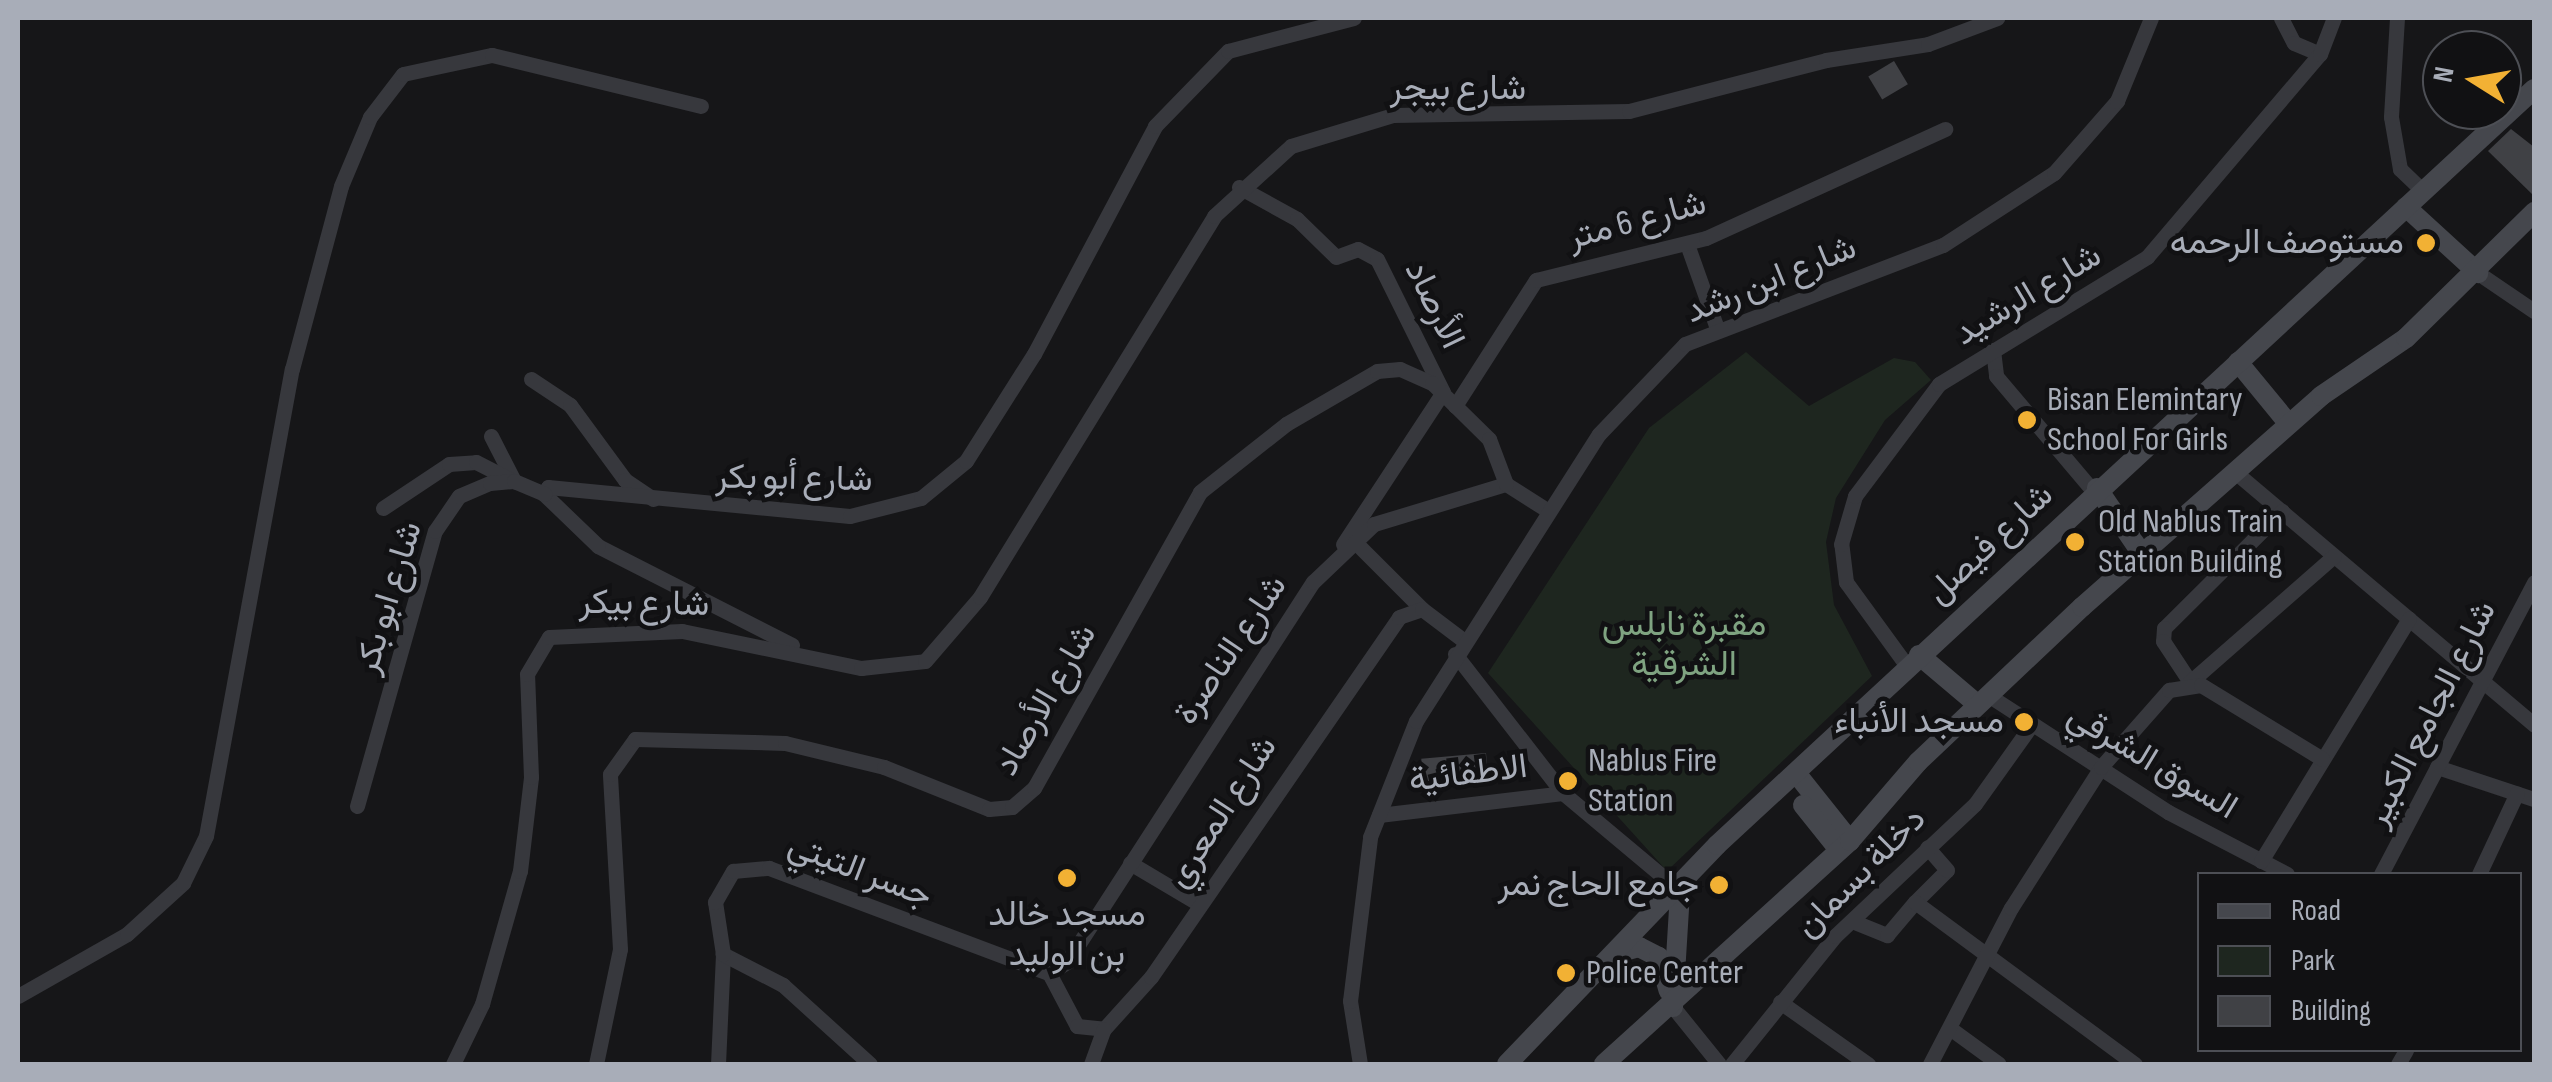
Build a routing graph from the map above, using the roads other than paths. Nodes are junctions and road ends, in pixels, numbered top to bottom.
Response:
1 (1354, 18) edge
2 (1997, 18) edge
3 (2150, 18) edge
4 (2281, 18) edge
5 (2334, 18) edge
6 (2397, 18) edge
7 (2320, 54) junction
8 (2534, 89) edge
9 (701, 106) dead end
10 (1946, 129) dead end
11 (1239, 188) junction
12 (2423, 191) junction
13 (2406, 207) junction
14 (2534, 212) edge
15 (1687, 244) junction
16 (2478, 273) junction
17 (2534, 310) edge
18 (1718, 331) junction
19 (1993, 350) junction
20 (2238, 362) junction
21 (531, 379) dead end
22 (1443, 392) junction
23 (1455, 406) junction
24 (2289, 424) junction
25 (491, 436) dead end
26 (2235, 472) junction
27 (514, 480) junction
28 (1506, 484) junction
29 (2092, 493) junction
30 (544, 494) junction
31 (656, 502) junction
32 (383, 508) dead end
33 (1548, 510) junction
34 (2282, 512) junction
35 (1354, 542) junction
36 (1007, 554) joint
37 (2334, 556) junction
38 (2138, 557) junction
39 (1327, 568) junction
40 (2534, 582) edge
41 (1422, 609) junction
42 (2409, 619) junction
43 (1459, 647) junction
44 (808, 654) junction
45 (1913, 661) junction
46 (2482, 680) junction
47 (2190, 682) junction
48 (1982, 700) junction
49 (2032, 724) junction
50 (2534, 725) edge
51 (2322, 759) junction
52 (2437, 766) junction
53 (2101, 767) junction
54 (1791, 778) junction
55 (1563, 793) junction
56 (2518, 793) junction
57 (2534, 799) edge
58 (357, 806) dead end
59 (1379, 815) junction
60 (1844, 846) junction
61 (1927, 847) junction
62 (2261, 861) junction
63 (1130, 863) junction
64 (2284, 872) edge
65 (2382, 872) edge
66 (2480, 872) edge
67 (1680, 891) junction
68 (1915, 902) junction
69 (1199, 904) junction
70 (1852, 921) junction
71 (1618, 953) junction
72 (723, 954) junction
73 (1990, 958) junction
74 (1049, 973) junction
75 (18, 996) edge
76 (1780, 1002) junction
77 (1673, 1007) junction
78 (1952, 1029) junction
79 (1104, 1030) junction
80 (453, 1064) edge
81 (596, 1064) edge
82 (718, 1064) edge
83 (870, 1064) edge
84 (1091, 1064) edge
85 (1360, 1064) edge
86 (1507, 1064) edge
87 (1604, 1064) edge
88 (1719, 1064) edge
89 (1732, 1064) edge
90 (1868, 1064) edge
91 (1930, 1064) edge
92 (1999, 1064) edge
93 (2135, 1064) edge

1 - 31 street, شارع أبو بكر
2 - 11 street, شارع بيجر
3 - 18 street, شارع ابن رشد
4 - 7 street
5 - 7 street, شارع الرشيد
6 - 12 street
7 - 19 street, شارع الرشيد
8 - 12 main road, شارع فيصل
9 - 75 street
10 - 15 street, شارع 6 متر
11 - 22 street, الأرصاد
11 - 36 street, شارع بيجر
12 - 13 main road, شارع فيصل
13 - 16 main road
13 - 20 main road, شارع فيصل
14 - 16 main road
15 - 18 street
15 - 23 street, شارع 6 متر
16 - 17 street
16 - 24 main road
18 - 33 street, شارع ابن رشد
19 - 29 street
19 - 45 street, شارع الرشيد
20 - 24 main road
20 - 29 main road, شارع فيصل
21 - 31 street
22 - 23 street, شارع الأرصاد
22 - 39 street, الأرصاد
22 - 81 street, شارع الأرصاد
23 - 28 street, شارع الأرصاد
24 - 26 main road
25 - 27 street
26 - 34 street
26 - 38 main road
27 - 30 street
27 - 32 street
27 - 58 street, شارع ابو بكر
28 - 33 street
28 - 35 street, شارع الناصرة
29 - 38 main road
29 - 45 main road, شارع فيصل
30 - 31 street, شارع أبو بكر
30 - 44 street
33 - 43 street, شارع ابن رشد
34 - 37 street
34 - 47 street
35 - 39 street, شارع الناصرة
35 - 41 street
36 - 44 street, شارع بيكر
37 - 42 street
37 - 47 street
38 - 48 main road
39 - 63 street, شارع الناصرة
40 - 46 street, شارع الجامع الكبير
41 - 43 street
41 - 69 street, شارع المعري
42 - 46 street
42 - 51 street
43 - 55 street
43 - 59 street, شارع ابن رشد
44 - 80 street, شارع بيكر
45 - 48 main road
45 - 54 main road, شارع فيصل
46 - 50 street
46 - 52 street, شارع الجامع الكبير
47 - 51 street
47 - 53 street
48 - 49 street, السوق الشرقي
48 - 60 main road
49 - 53 street, السوق الشرقي
49 - 61 street, دخلة بسمان
51 - 62 street
52 - 56 street
52 - 65 street, شارع الجامع الكبير
53 - 62 street, السوق الشرقي
53 - 73 street
54 - 60 main road
54 - 67 main road, شارع فيصل
55 - 59 street, الاطفائية
55 - 67 street
56 - 57 street
56 - 66 street
59 - 85 street, شارع ابن رشد
60 - 77 main road
61 - 68 street
61 - 70 street, دخلة بسمان
62 - 64 street, السوق الشرقي
63 - 69 street
63 - 74 street, شارع الناصرة
67 - 71 main road, شارع فيصل
67 - 77 main road
68 - 70 street
68 - 73 street
69 - 79 street, شارع المعري
70 - 76 street, دخلة بسمان
71 - 77 main road
71 - 86 main road, شارع فيصل
72 - 74 street, جسر التيتي
72 - 82 street, جسر التيتي
72 - 83 street
73 - 78 street
73 - 93 street
74 - 79 street
76 - 89 street, دخلة بسمان
76 - 90 street
77 - 87 main road
77 - 88 street
78 - 91 street
78 - 92 street
79 - 84 street, شارع المعري

